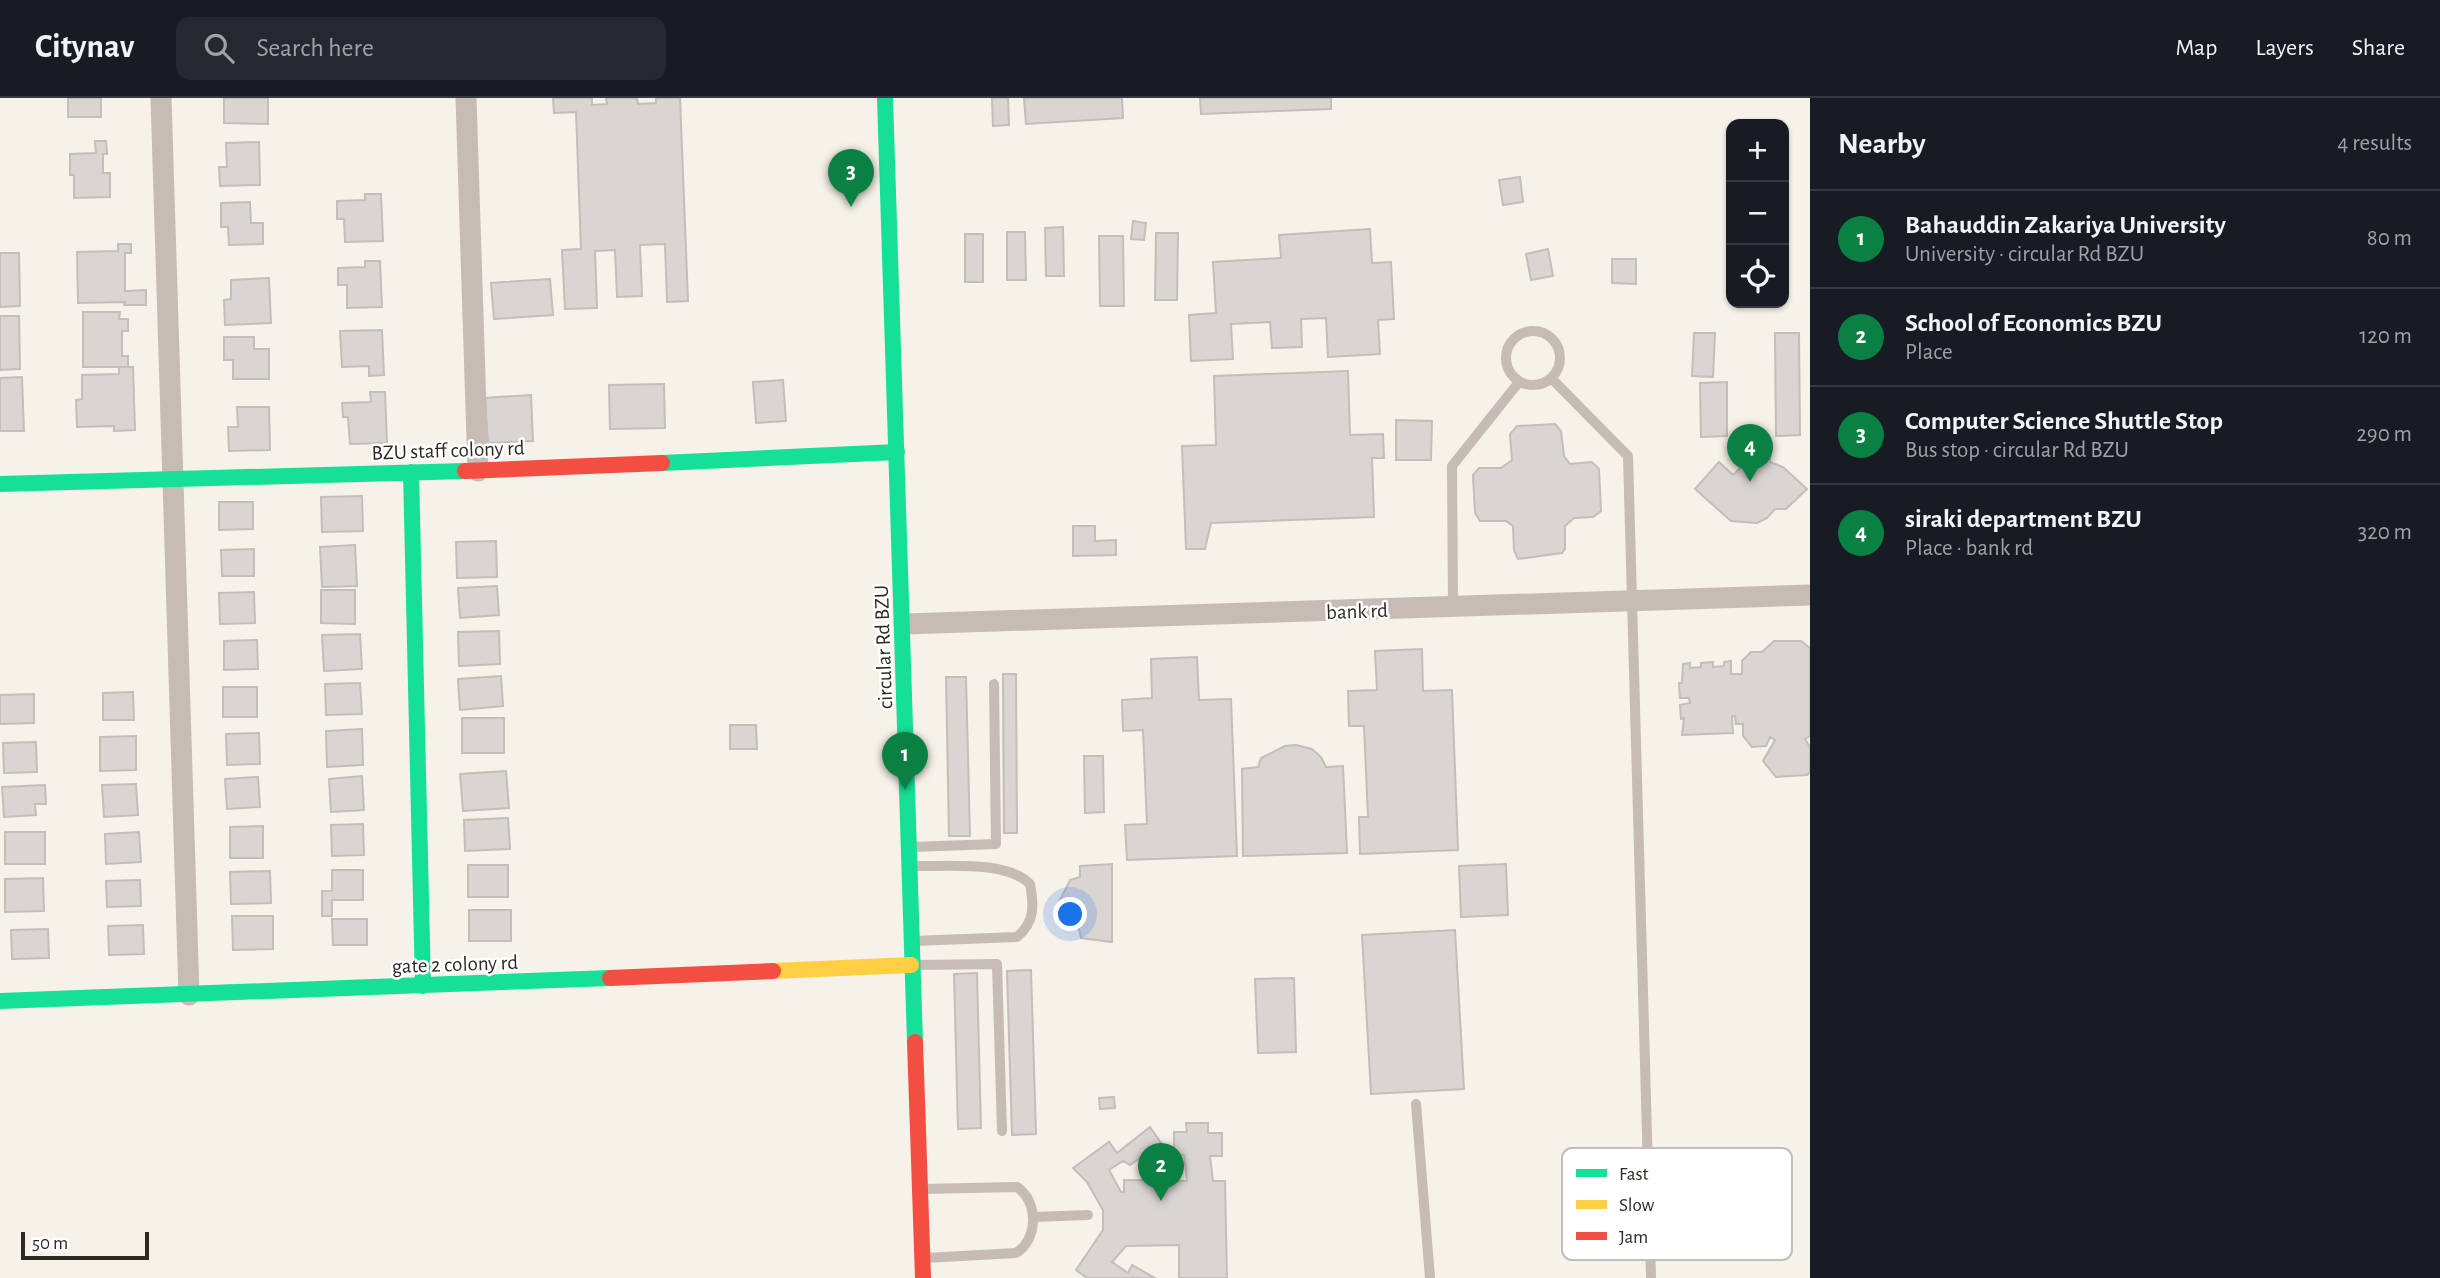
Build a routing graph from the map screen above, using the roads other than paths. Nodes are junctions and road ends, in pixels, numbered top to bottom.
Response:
1 (161, 98) edge
2 (466, 98) edge
3 (885, 98) edge
4 (1551, 378) junction
5 (1519, 382) junction
6 (897, 452) junction
7 (478, 471) junction
8 (411, 472) junction
9 (173, 479) junction
10 (0, 484) edge
11 (1810, 595) edge
12 (1631, 601) junction
13 (1453, 608) junction
14 (904, 624) junction
15 (994, 684) dead end
16 (908, 847) junction
17 (909, 866) junction
18 (910, 941) junction
19 (911, 965) junction
20 (423, 986) junction
21 (189, 995) junction
22 (0, 1000) edge
23 (1416, 1104) dead end
24 (1002, 1130) dead end
25 (1647, 1148) edge
26 (919, 1189) junction
27 (1088, 1215) dead end
28 (1033, 1217) junction
29 (922, 1258) junction
30 (1650, 1260) edge
31 (923, 1278) edge
32 (1430, 1278) edge
33 (1651, 1278) edge

1 - 9 street
2 - 7 street
3 - 6 street, circular Rd BZU
4 - 5 lane
4 - 5 lane
4 - 12 lane
5 - 13 lane
6 - 7 street, BZU staff colony rd
6 - 14 street, circular Rd BZU
7 - 8 street, BZU staff colony rd
8 - 9 street, BZU staff colony rd
8 - 20 street
9 - 10 street, BZU staff colony rd
9 - 21 street
11 - 12 street, bank rd
12 - 13 street, bank rd
12 - 25 lane
13 - 14 street, bank rd
14 - 16 street, circular Rd BZU
15 - 16 lane
16 - 17 street, circular Rd BZU
17 - 18 street, circular Rd BZU
17 - 18 lane
18 - 19 street, circular Rd BZU
19 - 20 street, gate 2 colony rd
19 - 24 lane
19 - 26 street, circular Rd BZU
20 - 21 street, gate 2 colony rd
21 - 22 street, gate 2 colony rd
23 - 32 lane
26 - 28 lane
26 - 29 street, circular Rd BZU
27 - 28 lane
28 - 29 lane
29 - 31 street, circular Rd BZU
30 - 33 lane

